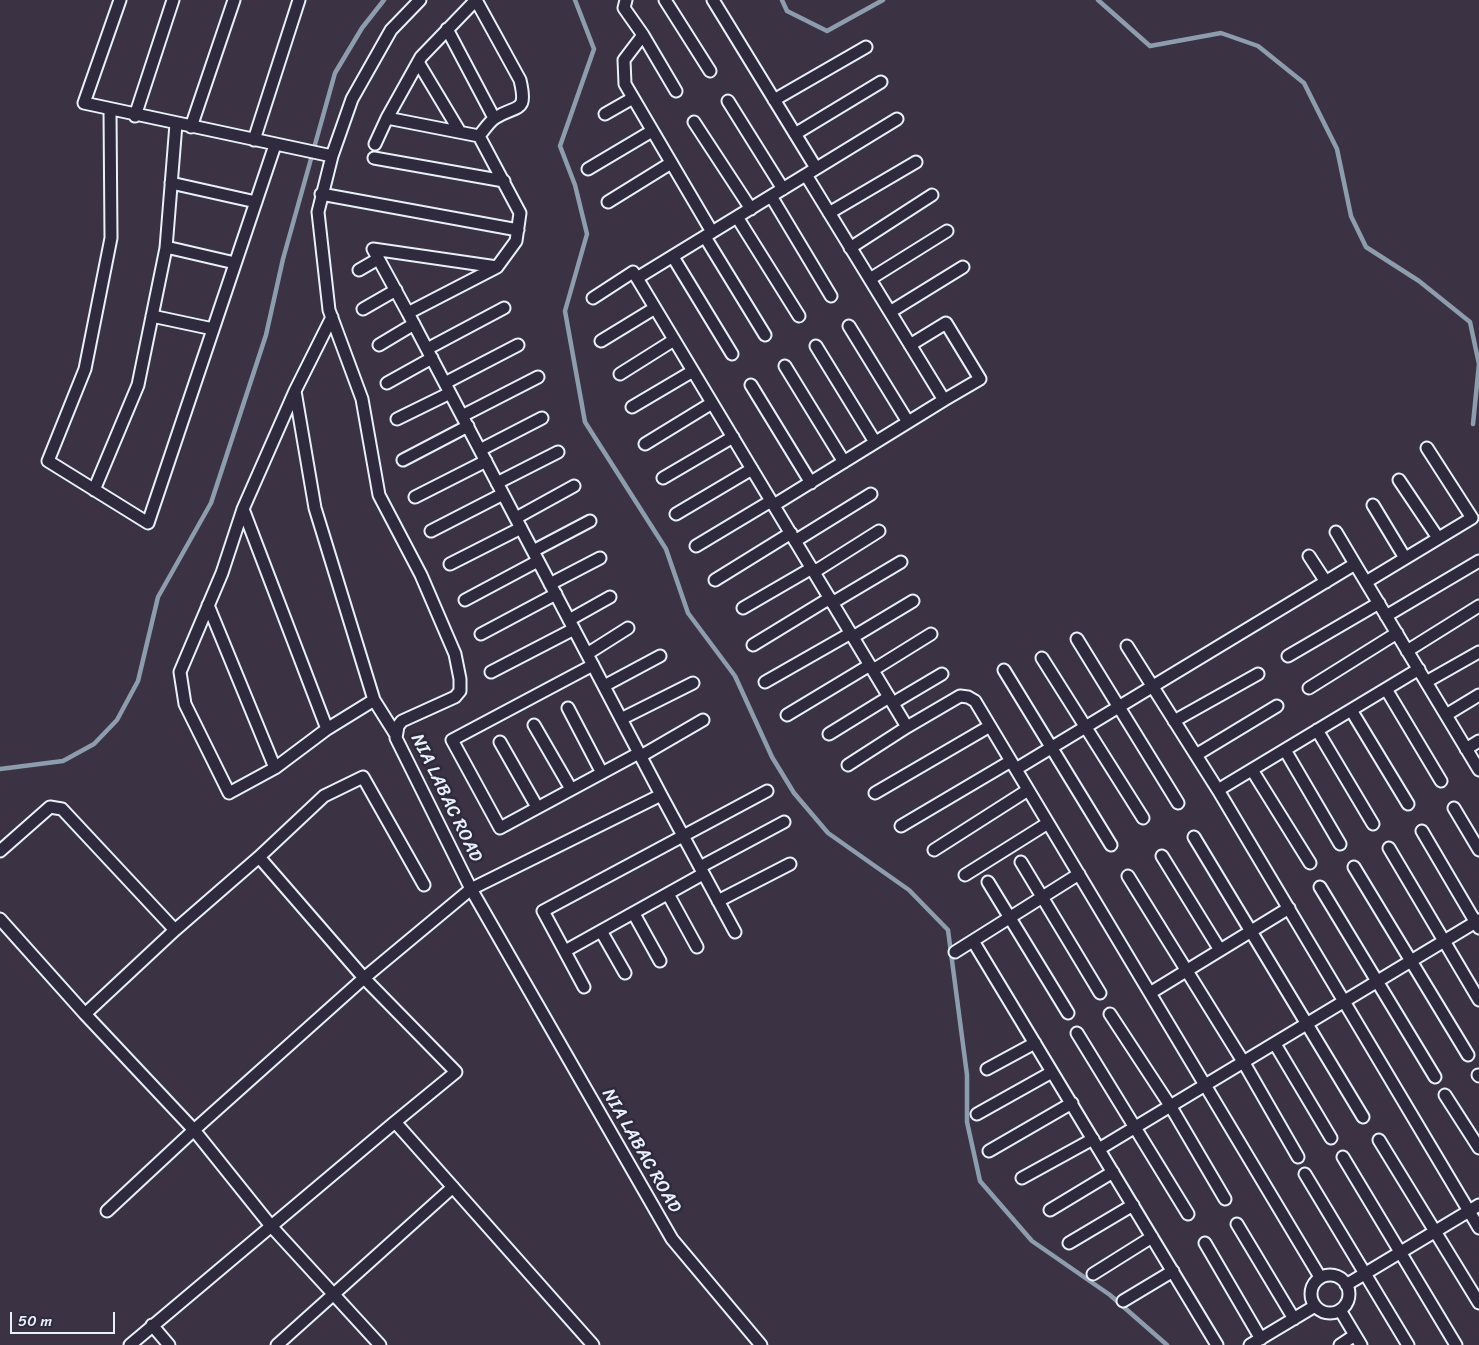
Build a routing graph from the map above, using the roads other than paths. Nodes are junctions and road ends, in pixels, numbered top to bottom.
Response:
1 (120, 0) edge
2 (173, 0) edge
3 (234, 0) edge
4 (299, 0) edge
5 (420, 0) edge
6 (476, 0) edge
7 (626, 0) edge
8 (665, 0) edge
9 (713, 0) edge
10 (448, 29) junction
11 (643, 35) junction
12 (866, 47) dead end
13 (418, 62) junction
14 (710, 70) dead end
15 (881, 82) dead end
16 (676, 91) dead end
17 (633, 98) junction
18 (774, 100) junction
19 (728, 101) dead end
20 (110, 110) junction
21 (605, 114) dead end
22 (135, 116) junction
23 (387, 118) junction
24 (494, 118) junction
25 (897, 119) dead end
26 (694, 122) dead end
27 (176, 124) junction
28 (191, 127) junction
29 (652, 131) junction
30 (460, 132) junction
31 (795, 134) junction
32 (479, 136) junction
33 (254, 140) junction
34 (375, 144) dead end
35 (275, 145) junction
36 (327, 155) junction
37 (374, 158) dead end
38 (916, 162) dead end
39 (671, 163) junction
40 (816, 168) junction
41 (588, 169) dead end
42 (806, 175) junction
43 (504, 182) junction
44 (171, 183) junction
45 (783, 189) junction
46 (321, 194) junction
47 (932, 195) dead end
48 (771, 196) junction
49 (256, 202) junction
50 (608, 202) dead end
51 (751, 209) junction
52 (829, 212) junction
53 (737, 217) junction
54 (518, 230) junction
55 (947, 231) dead end
56 (709, 235) junction
57 (166, 247) junction
58 (850, 248) junction
59 (673, 257) junction
60 (378, 258) junction
61 (235, 263) junction
62 (497, 267) junction
63 (963, 267) dead end
64 (359, 270) dead end
65 (637, 278) junction
66 (870, 279) junction
67 (396, 290) junction
68 (831, 296) dead end
69 (594, 298) dead end
70 (504, 308) dead end
71 (655, 308) junction
72 (363, 310) dead end
73 (890, 312) junction
74 (408, 313) junction
75 (152, 316) junction
76 (799, 316) dead end
77 (332, 317) junction
78 (414, 324) junction
79 (849, 326) dead end
80 (213, 329) junction
81 (764, 335) dead end
82 (674, 340) junction
83 (600, 342) dead end
84 (379, 344) dead end
85 (518, 345) dead end
86 (910, 345) junction
87 (816, 346) dead end
88 (429, 353) junction
89 (732, 354) dead end
90 (784, 366) dead end
91 (693, 371) junction
92 (620, 374) dead end
93 (538, 377) dead end
94 (387, 383) dead end
95 (751, 385) dead end
96 (447, 388) junction
97 (295, 391) junction
98 (944, 400) junction
99 (712, 403) junction
100 (632, 407) dead end
101 (462, 416) junction
102 (542, 418) dead end
103 (397, 420) dead end
104 (908, 422) junction
105 (468, 426) junction
106 (733, 437) junction
107 (875, 442) junction
108 (645, 444) dead end
109 (1427, 448) dead end
110 (480, 450) junction
111 (558, 452) dead end
112 (403, 460) dead end
113 (486, 461) junction
114 (844, 462) junction
115 (752, 470) junction
116 (663, 478) dead end
117 (1399, 480) dead end
118 (810, 482) junction
119 (497, 483) junction
120 (574, 486) dead end
121 (94, 490) junction
122 (503, 494) junction
123 (871, 494) dead end
124 (415, 497) dead end
125 (773, 503) junction
126 (1373, 505) dead end
127 (244, 509) junction
128 (676, 514) dead end
129 (590, 521) dead end
130 (518, 523) junction
131 (431, 531) dead end
132 (879, 531) dead end
133 (1336, 532) dead end
134 (793, 537) junction
135 (1438, 538) junction
136 (696, 546) dead end
137 (536, 556) junction
138 (1309, 556) dead end
139 (600, 558) dead end
140 (1405, 558) junction
141 (901, 562) dead end
142 (1479, 562) edge
143 (450, 564) dead end
144 (1355, 564) junction
145 (813, 570) junction
146 (715, 580) dead end
147 (1326, 582) junction
148 (1366, 582) junction
149 (553, 589) junction
150 (610, 597) dead end
151 (465, 600) dead end
152 (831, 601) junction
153 (912, 601) dead end
154 (1379, 603) junction
155 (208, 605) junction
156 (1479, 606) edge
157 (743, 608) dead end
158 (1386, 616) junction
159 (572, 624) junction
160 (628, 628) dead end
161 (1397, 633) junction
162 (480, 634) dead end
163 (931, 634) dead end
164 (852, 635) junction
165 (1076, 638) dead end
166 (753, 645) dead end
167 (1127, 646) dead end
168 (1408, 651) junction
169 (1479, 652) edge
170 (587, 654) junction
171 (660, 656) dead end
172 (1288, 656) dead end
173 (1042, 658) dead end
174 (593, 665) junction
175 (871, 668) junction
176 (1419, 669) junction
177 (1004, 670) dead end
178 (492, 672) dead end
179 (942, 674) dead end
180 (1258, 674) dead end
181 (765, 682) dead end
182 (1426, 682) junction
183 (692, 683) dead end
184 (604, 686) junction
185 (1153, 687) junction
186 (1309, 688) dead end
187 (1386, 689) junction
188 (1479, 695) edge
189 (374, 700) junction
190 (891, 700) junction
191 (1277, 706) dead end
192 (1119, 707) junction
193 (568, 708) dead end
194 (1351, 710) junction
195 (787, 715) dead end
196 (1446, 715) junction
197 (621, 719) junction
198 (704, 720) dead end
199 (1174, 721) junction
200 (534, 725) dead end
201 (990, 726) junction
202 (907, 727) junction
203 (1087, 727) junction
204 (327, 729) junction
205 (1318, 730) junction
206 (829, 734) dead end
207 (396, 735) junction
208 (1479, 741) edge
209 (500, 742) dead end
210 (1053, 747) junction
211 (1466, 748) junction
212 (1285, 750) junction
213 (640, 754) junction
214 (1196, 755) junction
215 (848, 765) dead end
216 (1014, 765) junction
217 (275, 768) junction
218 (1252, 770) junction
219 (1479, 770) edge
220 (602, 773) junction
221 (1441, 780) dead end
222 (571, 789) junction
223 (1028, 790) junction
224 (1218, 790) junction
225 (767, 791) dead end
226 (875, 793) dead end
227 (661, 794) junction
228 (1178, 803) dead end
229 (1408, 804) dead end
230 (537, 807) junction
231 (1454, 808) dead end
232 (1143, 818) dead end
233 (784, 822) dead end
234 (1048, 823) junction
235 (1373, 824) dead end
236 (901, 826) dead end
237 (1422, 830) dead end
238 (684, 837) junction
239 (1194, 837) dead end
240 (1111, 844) dead end
241 (1340, 844) dead end
242 (1389, 848) dead end
243 (934, 850) dead end
244 (1479, 850) edge
245 (0, 851) edge
246 (1162, 856) dead end
247 (259, 857) junction
248 (1021, 862) dead end
249 (790, 864) dead end
250 (1310, 864) dead end
251 (1354, 867) dead end
252 (702, 871) junction
253 (1079, 874) junction
254 (965, 875) dead end
255 (1128, 876) dead end
256 (988, 882) dead end
257 (424, 885) dead end
258 (1320, 887) dead end
259 (471, 889) junction
260 (668, 894) junction
261 (1043, 897) junction
262 (718, 901) junction
263 (1289, 908) junction
264 (634, 914) junction
265 (1010, 917) junction
266 (0, 919) edge
267 (1478, 924) edge
268 (175, 930) junction
269 (601, 931) junction
270 (1252, 931) junction
271 (735, 932) dead end
272 (973, 941) junction
273 (1444, 941) junction
274 (697, 947) dead end
275 (1220, 950) junction
276 (564, 951) junction
277 (955, 952) dead end
278 (660, 961) dead end
279 (1411, 962) junction
280 (1187, 970) junction
281 (625, 973) dead end
282 (364, 978) junction
283 (1379, 981) junction
284 (584, 988) dead end
285 (1100, 993) dead end
286 (1150, 993) junction
287 (1479, 1000) edge
288 (1345, 1002) junction
289 (1068, 1013) dead end
290 (85, 1014) junction
291 (1110, 1014) dead end
292 (1308, 1024) junction
293 (1077, 1033) dead end
294 (1035, 1043) junction
295 (1275, 1044) junction
296 (1468, 1056) dead end
297 (1244, 1063) junction
298 (988, 1069) dead end
299 (1052, 1072) junction
300 (1434, 1077) dead end
301 (1206, 1086) junction
302 (1445, 1095) dead end
303 (1072, 1103) junction
304 (1171, 1107) junction
305 (978, 1114) dead end
306 (1363, 1117) dead end
307 (395, 1122) junction
308 (1136, 1128) junction
309 (194, 1130) junction
310 (1331, 1138) dead end
311 (1093, 1139) junction
312 (1379, 1140) dead end
313 (1479, 1148) edge
314 (1099, 1149) junction
315 (989, 1151) dead end
316 (1298, 1157) dead end
317 (1343, 1157) dead end
318 (1113, 1172) junction
319 (1305, 1174) dead end
320 (1022, 1178) dead end
321 (453, 1187) junction
322 (1226, 1199) dead end
323 (1133, 1205) junction
324 (1479, 1205) edge
325 (1050, 1210) dead end
326 (1468, 1211) junction
327 (107, 1212) dead end
328 (1188, 1214) dead end
329 (1237, 1224) dead end
330 (271, 1226) junction
331 (1479, 1228) edge
332 (1434, 1232) junction
333 (1152, 1237) junction
334 (1070, 1243) dead end
335 (1205, 1243) dead end
336 (1401, 1252) junction
337 (1173, 1271) junction
338 (1366, 1273) junction
339 (1093, 1274) dead end
340 (1320, 1277) junction
341 (1346, 1284) junction
342 (334, 1292) junction
343 (1124, 1301) dead end
344 (1479, 1304) edge
345 (1315, 1306) junction
346 (1340, 1310) junction
347 (1294, 1319) junction
348 (152, 1325) junction
349 (1260, 1338) junction
350 (1358, 1340) edge
351 (130, 1345) edge
352 (169, 1345) edge
353 (277, 1345) edge
354 (380, 1345) edge
355 (593, 1345) edge
356 (761, 1345) edge
357 (1217, 1345) edge
358 (1250, 1345) edge
359 (1340, 1345) edge
360 (1408, 1345) edge
361 (1456, 1345) edge

1 - 20 street
2 - 22 street
3 - 28 street
4 - 33 street
5 - 36 street, NIA LABAC ROAD
6 - 10 street
6 - 24 street
7 - 11 street
8 - 14 street
9 - 18 street
10 - 13 street
10 - 24 street
11 - 16 street
11 - 17 street
12 - 18 street
13 - 23 street
13 - 30 street
15 - 31 street
17 - 21 street
17 - 29 street
18 - 31 street
19 - 45 street
20 - 22 street
20 - 121 street
22 - 27 street
23 - 30 street
23 - 34 street
24 - 32 street
25 - 40 street
26 - 51 street
27 - 28 street
27 - 44 street
28 - 33 street
29 - 39 street
29 - 41 street
30 - 32 street
31 - 40 street
32 - 43 street
33 - 35 street
35 - 36 street
35 - 49 street
36 - 46 street, NIA LABAC ROAD
37 - 43 street
38 - 52 street
39 - 50 street
39 - 56 street
40 - 42 street
42 - 45 street
42 - 52 street
43 - 54 street
44 - 49 street
44 - 57 street
45 - 48 street
46 - 54 street
46 - 77 street, NIA LABAC ROAD
47 - 58 street
48 - 51 street
48 - 68 street
49 - 61 street
51 - 53 street
52 - 58 street
53 - 56 street
53 - 76 street
54 - 62 street
55 - 66 street
56 - 59 street
56 - 81 street
57 - 61 street
57 - 75 street
58 - 66 street
59 - 65 street
59 - 89 street
60 - 62 street
60 - 64 street
60 - 67 street
61 - 80 street
62 - 74 street
63 - 73 street
65 - 69 street
65 - 71 street
66 - 73 street
67 - 72 street
67 - 74 street
70 - 88 street
71 - 82 street
71 - 83 street
73 - 86 street
74 - 78 street
75 - 80 street
75 - 121 street
77 - 97 street
77 - 207 street, NIA LABAC ROAD
78 - 84 street
78 - 88 street
79 - 104 street
80 - 121 street
82 - 91 street
82 - 92 street
85 - 96 street
86 - 98 street
86 - 98 street
87 - 107 street
88 - 94 street
88 - 96 street
90 - 114 street
91 - 99 street
91 - 100 street
93 - 101 street
95 - 118 street
96 - 101 street
96 - 103 street
97 - 127 street
97 - 189 street
98 - 104 street
99 - 106 street
99 - 108 street
101 - 105 street
102 - 110 street
104 - 107 street
105 - 110 street
105 - 112 street
106 - 115 street
106 - 116 street
107 - 114 street
109 - 135 street
110 - 113 street
111 - 119 street
113 - 119 street
113 - 124 street
114 - 118 street
115 - 125 street
115 - 128 street
117 - 135 street
118 - 125 street
119 - 122 street
120 - 130 street
122 - 130 street
122 - 131 street
123 - 134 street
125 - 134 street
125 - 136 street
126 - 140 street
127 - 155 street
127 - 204 street
129 - 137 street
130 - 137 street
130 - 143 street
132 - 145 street
133 - 144 street
134 - 145 street
134 - 146 street
135 - 140 street
137 - 149 street
137 - 151 street
138 - 147 street
139 - 149 street
140 - 148 street
141 - 152 street
142 - 158 street
144 - 147 street
144 - 148 street
145 - 152 street
145 - 157 street
147 - 185 street
148 - 154 street
149 - 159 street
149 - 162 street
150 - 159 street
152 - 164 street
152 - 166 street
153 - 164 street
154 - 158 street
154 - 172 street
155 - 217 street
155 - 217 street
156 - 168 street
158 - 161 street
159 - 170 street
159 - 178 street
160 - 170 street
161 - 168 street
161 - 186 street
163 - 175 street
164 - 175 street
164 - 181 street
165 - 192 street
167 - 185 street
168 - 176 street
169 - 182 street
170 - 174 street
171 - 184 street
173 - 203 street
174 - 184 street
174 - 230 street
175 - 190 street
175 - 195 street
176 - 182 street
176 - 187 street
177 - 210 street
179 - 190 street
180 - 199 street
182 - 196 street
183 - 197 street
184 - 197 street
185 - 192 street
185 - 199 street
187 - 194 street
187 - 221 street
188 - 196 street
189 - 204 street
189 - 207 street
190 - 202 street
190 - 206 street
191 - 214 street
192 - 203 street
192 - 228 street
193 - 220 street
194 - 205 street
194 - 229 street
196 - 211 street
197 - 213 street
198 - 213 street
199 - 214 street
200 - 222 street
201 - 202 street
201 - 216 street
201 - 226 street
202 - 215 street
203 - 210 street
203 - 232 street
204 - 217 street
205 - 212 street
205 - 235 street
207 - 259 street, NIA LABAC ROAD
208 - 211 street
209 - 230 street
210 - 216 street
210 - 240 street
211 - 219 street
212 - 218 street
212 - 241 street
213 - 220 street
213 - 227 street
214 - 224 street
216 - 223 street
216 - 236 street
218 - 224 street
218 - 250 street
220 - 222 street
222 - 230 street
223 - 234 street
223 - 243 street
224 - 263 street
225 - 238 street
227 - 238 street
227 - 259 street
231 - 244 street
233 - 252 street
234 - 253 street
234 - 254 street
237 - 267 street
238 - 252 street
238 - 276 street
239 - 270 street
242 - 273 street
245 - 268 street
246 - 275 street
247 - 257 street
247 - 268 street
247 - 282 street
248 - 261 street
249 - 262 street
251 - 279 street
252 - 260 street
252 - 262 street
253 - 261 street
253 - 286 street
255 - 280 street
256 - 265 street
258 - 283 street
259 - 282 street
259 - 356 street, NIA LABAC ROAD
260 - 264 street
260 - 274 street
261 - 265 street
261 - 285 street
262 - 271 street
263 - 270 street
263 - 288 street
264 - 269 street
264 - 278 street
265 - 272 street
265 - 289 street
266 - 290 street
267 - 273 street
268 - 290 street
269 - 276 street
269 - 281 street
270 - 275 street
270 - 292 street
272 - 277 street
272 - 294 street
273 - 279 street
273 - 287 street
275 - 280 street
276 - 284 street
279 - 283 street
279 - 296 street
280 - 286 street
280 - 297 street
282 - 307 street
282 - 309 street
283 - 288 street
283 - 300 street
286 - 301 street
288 - 292 street
288 - 326 street
290 - 309 street
291 - 304 street
292 - 295 street
292 - 306 street
293 - 308 street
294 - 298 street
294 - 299 street
295 - 297 street
295 - 310 street
297 - 301 street
297 - 316 street
299 - 303 street
299 - 305 street
301 - 304 street
301 - 340 street
302 - 313 street
303 - 311 street
303 - 315 street
304 - 308 street
304 - 322 street
307 - 321 street
307 - 330 street
308 - 314 street
308 - 328 street
309 - 327 street
309 - 330 street
311 - 314 street
311 - 320 street
312 - 332 street
314 - 318 street
317 - 336 street
318 - 323 street
318 - 325 street
319 - 338 street
321 - 342 street
321 - 355 street
323 - 333 street
323 - 334 street
324 - 326 street
326 - 331 street
326 - 332 street
329 - 347 street
330 - 342 street
330 - 348 street
332 - 336 street
332 - 344 street
333 - 337 street
333 - 339 street
335 - 349 street
336 - 338 street
336 - 361 street
337 - 343 street
337 - 357 street
338 - 341 street
338 - 360 street
340 - 341 street
340 - 345 street
341 - 346 street
342 - 353 street
342 - 354 street
345 - 346 street
345 - 347 street
346 - 350 street
347 - 349 street
348 - 351 street
348 - 352 street
349 - 358 street
350 - 359 street

